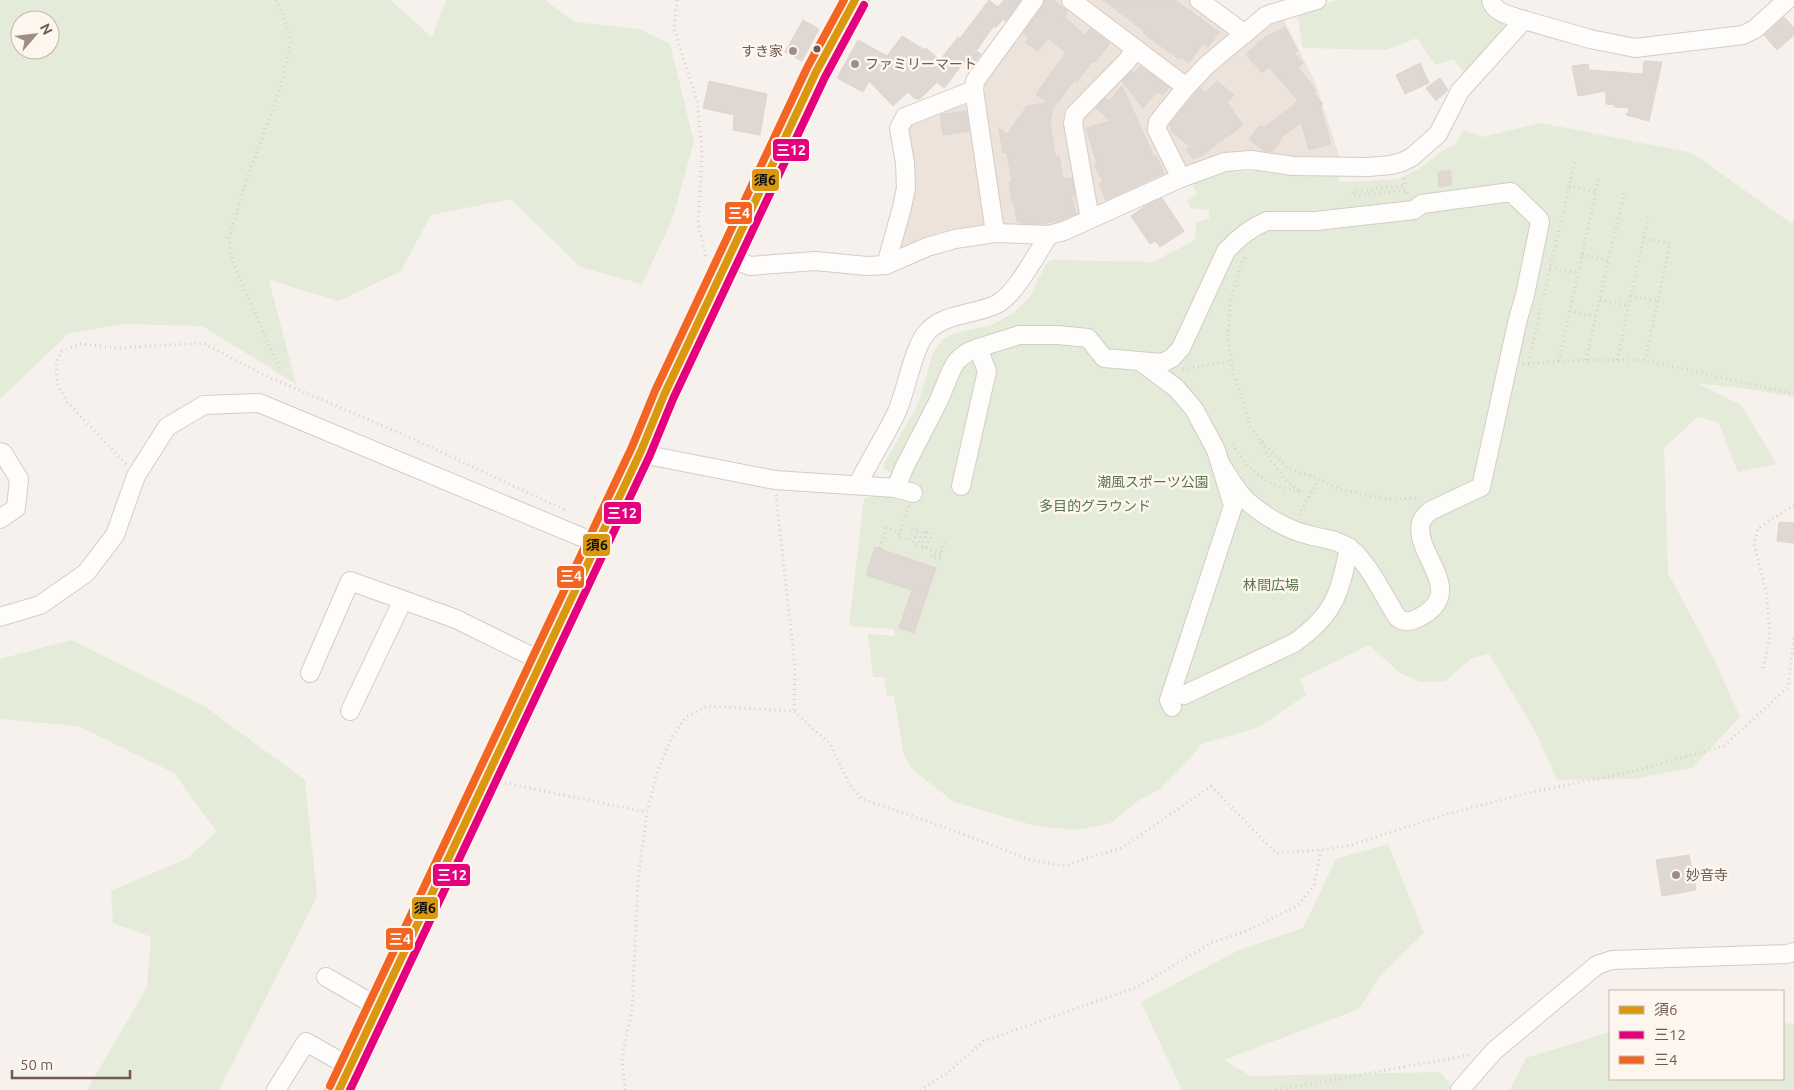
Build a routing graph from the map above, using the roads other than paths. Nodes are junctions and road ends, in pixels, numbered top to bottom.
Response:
1 (855, 0) edge
2 (1034, 0) edge
3 (1199, 0) edge
4 (1491, 0) edge
5 (1787, 0) edge
6 (1073, 1) edge
7 (1309, 1) edge
8 (1524, 20) junction
9 (1245, 34) junction
10 (1136, 49) junction
11 (1186, 87) junction
12 (974, 90) junction
13 (1181, 178) junction
14 (1090, 219) junction
15 (995, 233) junction
16 (1049, 235) junction
17 (726, 265) junction
18 (886, 265) junction
19 (978, 348) junction
20 (1145, 362) junction
21 (640, 451) junction
22 (0, 452) edge
23 (1221, 465) junction
24 (858, 484) junction
25 (961, 486) dead end
26 (896, 488) junction
27 (913, 493) dead end
28 (0, 519) edge
29 (596, 543) junction
30 (1349, 547) junction
31 (403, 600) junction
32 (0, 617) edge
33 (541, 661) junction
34 (310, 673) dead end
35 (350, 710) dead end
36 (1794, 952) edge
37 (326, 977) dead end
38 (378, 1007) junction
39 (344, 1079) edge
40 (276, 1090) edge
41 (1460, 1090) edge

1 - 17 highway
2 - 12 street
3 - 9 street
4 - 8 street
5 - 8 street
6 - 10 street
7 - 9 street
8 - 13 street
9 - 11 street
10 - 11 street
10 - 14 street
11 - 13 street
12 - 15 street
12 - 18 street
13 - 14 street
14 - 16 street
15 - 16 street
15 - 18 street
16 - 24 street
17 - 18 street
17 - 21 highway
19 - 20 street
19 - 25 street
19 - 26 street
20 - 23 street
20 - 30 street
21 - 24 street
21 - 29 highway
22 - 28 street
23 - 30 street
23 - 30 street
24 - 26 street
26 - 27 street
29 - 32 street
29 - 33 highway
31 - 33 street
31 - 34 street
31 - 35 street
33 - 38 highway
36 - 41 street
37 - 38 street
38 - 39 highway
39 - 40 street

